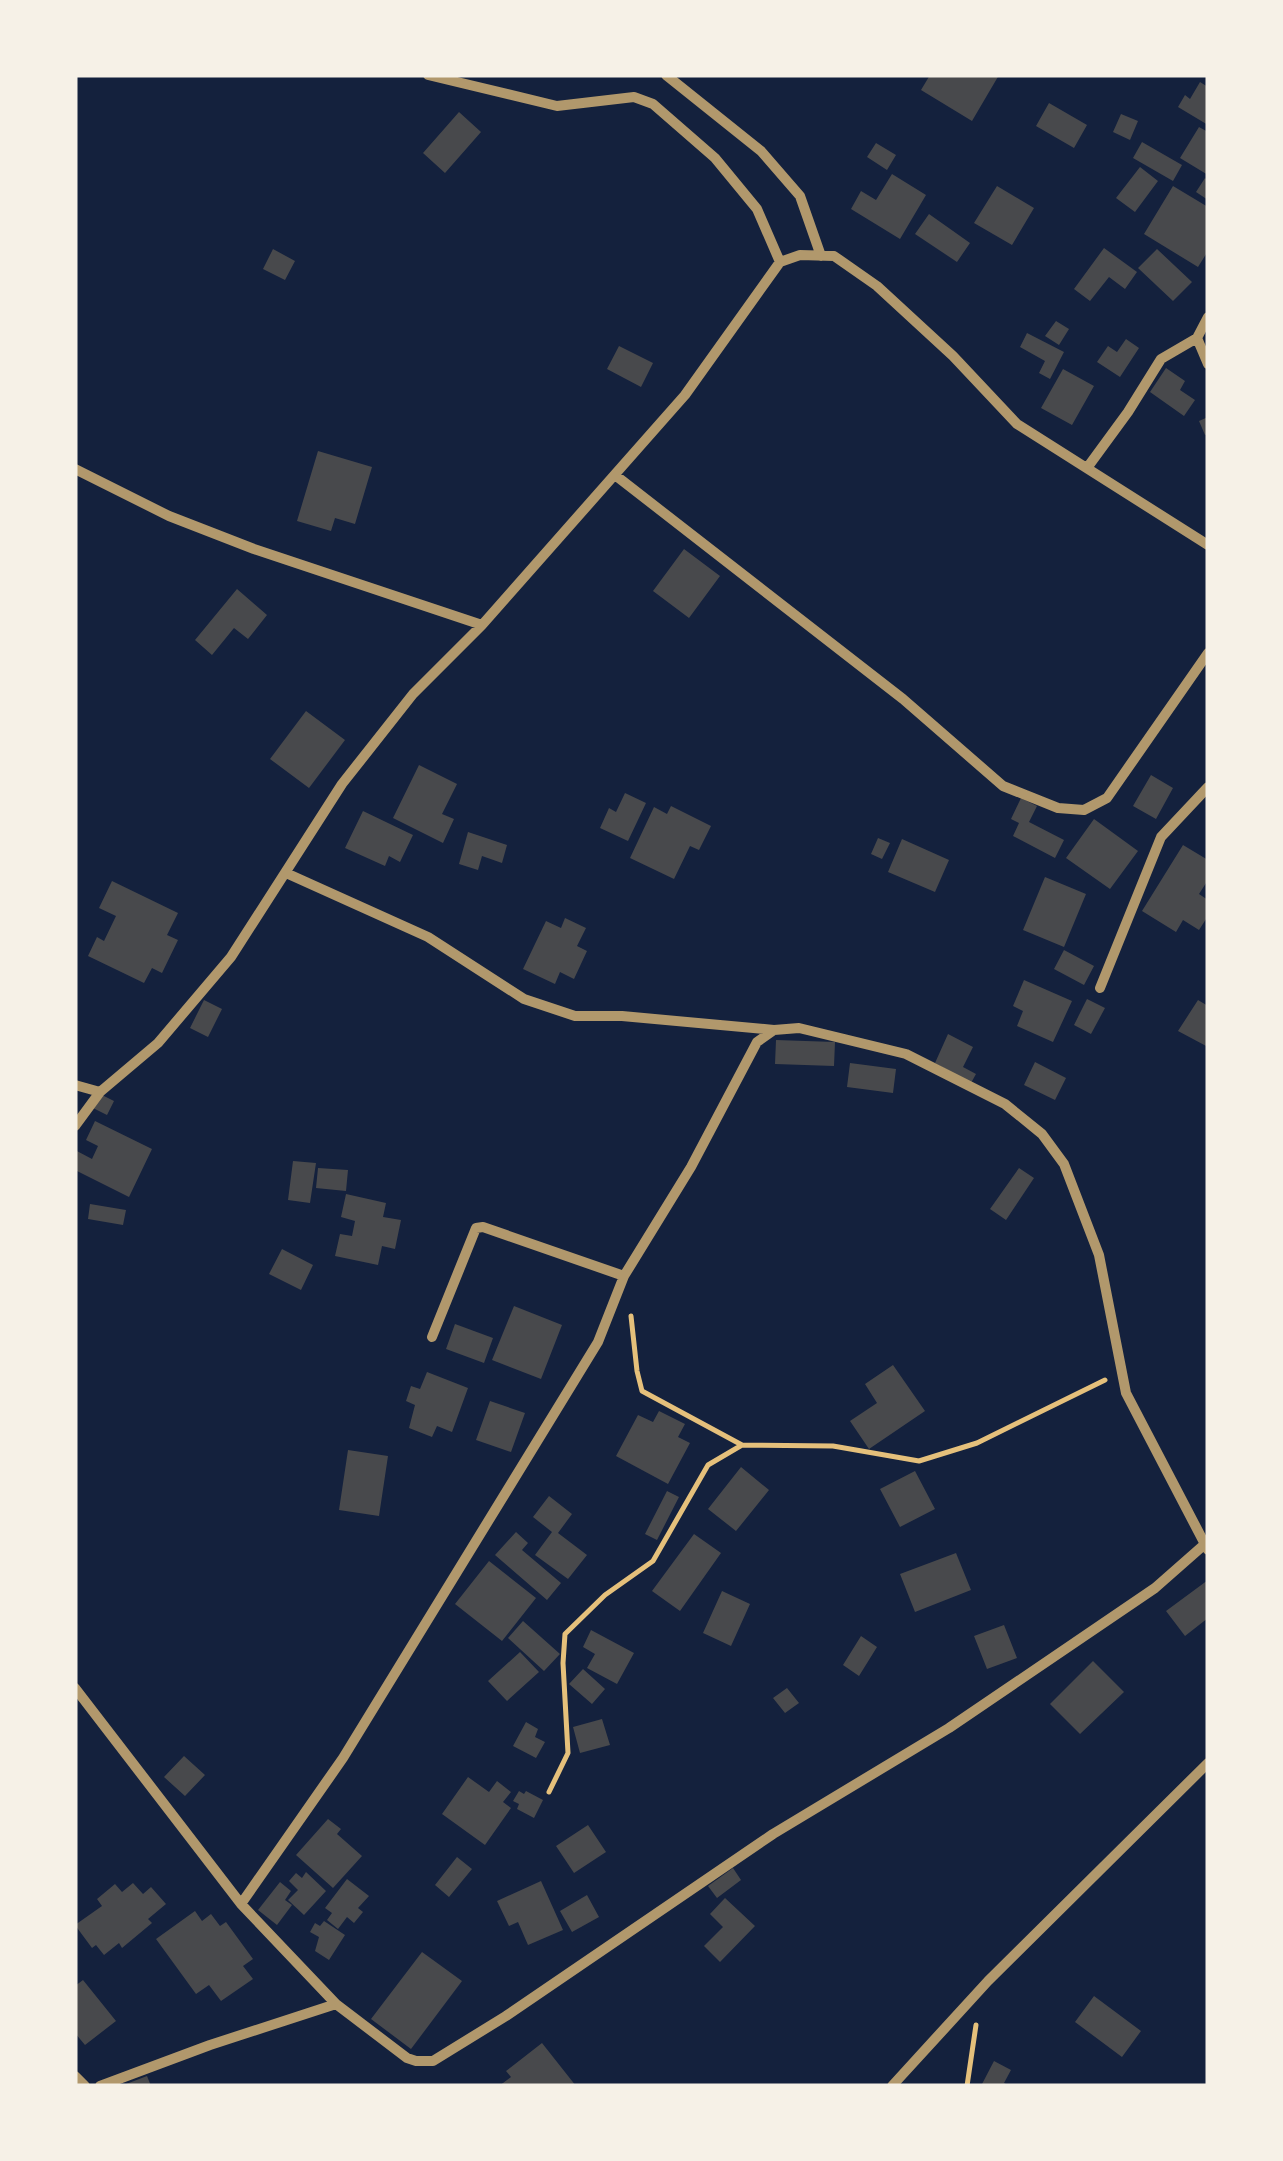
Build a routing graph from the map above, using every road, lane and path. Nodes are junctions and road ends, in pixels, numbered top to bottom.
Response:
1 (428, 75) edge
2 (666, 75) edge
3 (820, 256) junction
4 (780, 262) junction
5 (1208, 317) edge
6 (1198, 338) junction
7 (1208, 364) edge
8 (1086, 468) junction
9 (75, 470) edge
10 (616, 475) junction
11 (1208, 545) edge
12 (482, 625) junction
13 (1208, 653) edge
14 (1208, 787) edge
15 (286, 873) junction
16 (1100, 988) dead end
17 (774, 1030) junction
18 (75, 1085) edge
19 (100, 1092) junction
20 (75, 1126) edge
21 (622, 1281) junction
22 (432, 1338) dead end
23 (1121, 1372) junction
24 (742, 1445) junction
25 (1207, 1547) edge
26 (75, 1688) edge
27 (1208, 1763) edge
28 (549, 1792) dead end
29 (242, 1904) junction
30 (336, 2004) junction
31 (978, 2017) dead end
32 (75, 2076) edge
33 (85, 2086) edge
34 (100, 2086) edge
35 (892, 2086) edge
36 (967, 2086) edge

1 - 4 street
2 - 3 street
3 - 4 street
3 - 8 street
4 - 10 street
5 - 6 street
6 - 7 street
6 - 8 street
8 - 11 street
9 - 12 street
10 - 12 street
10 - 13 street
12 - 15 street
14 - 16 street
15 - 17 street
15 - 19 street
17 - 21 street
17 - 23 street
18 - 19 street
19 - 20 street
21 - 22 street
21 - 24 path
21 - 29 street
23 - 24 path
23 - 25 street
24 - 28 path
25 - 30 street
26 - 29 street
27 - 35 street
29 - 30 street
30 - 34 street
31 - 36 path
32 - 33 street

